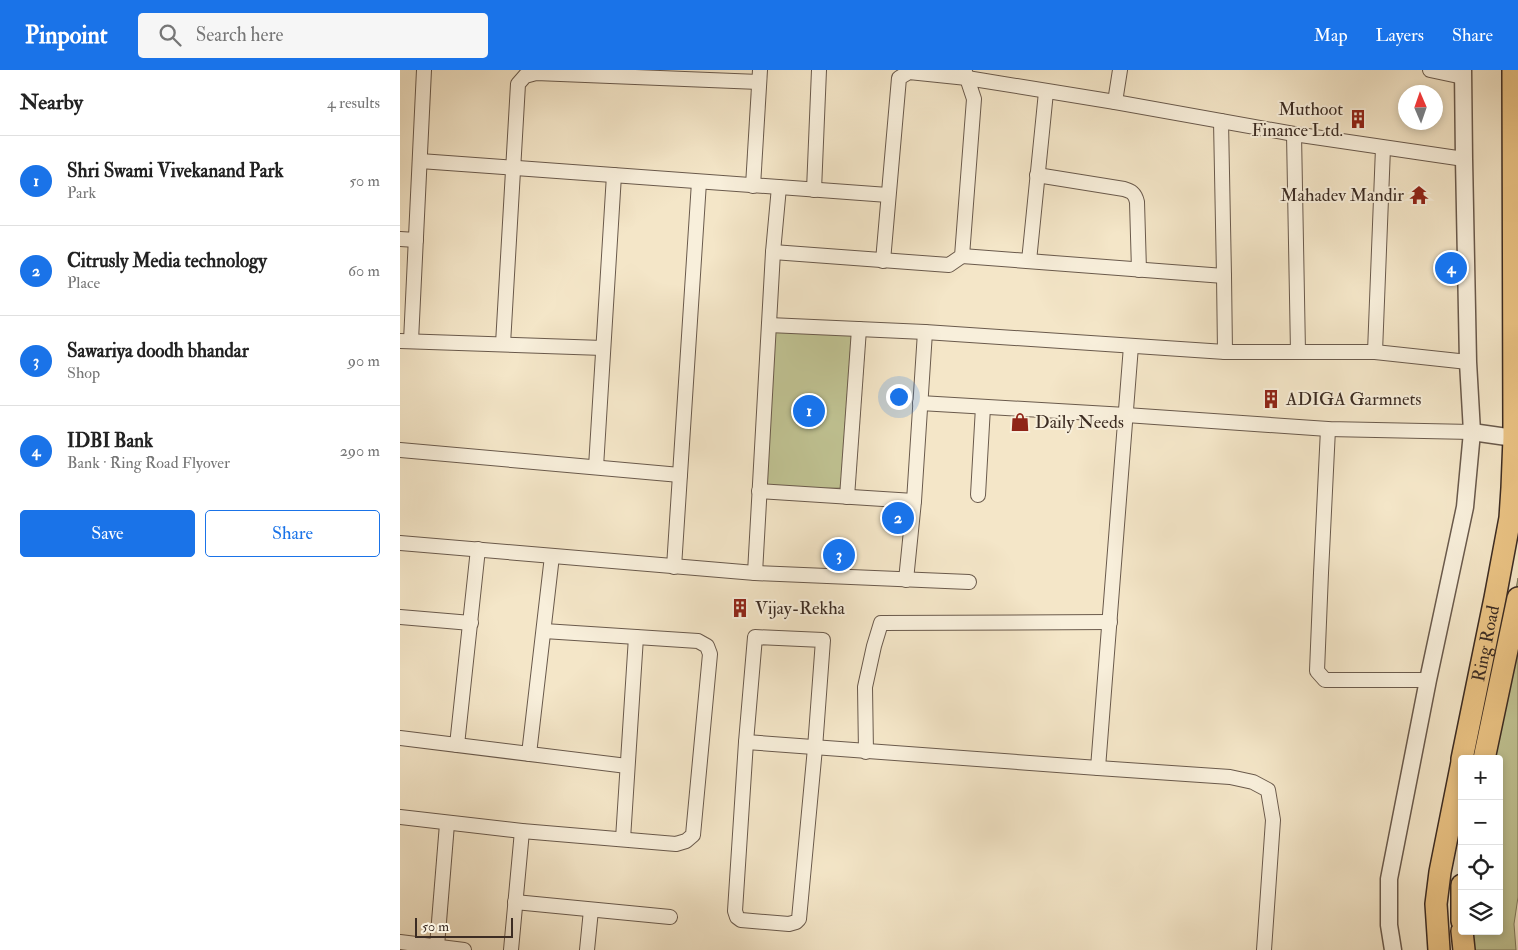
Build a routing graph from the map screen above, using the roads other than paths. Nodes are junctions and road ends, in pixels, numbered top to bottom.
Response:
1 (424, 70) edge
2 (819, 70) edge
3 (1120, 70) edge
4 (1430, 70) edge
5 (1513, 70) edge
6 (965, 74) edge
7 (1463, 74) edge
8 (759, 76) edge
9 (1046, 92) junction
10 (1115, 102) junction
11 (1221, 121) junction
12 (1294, 134) junction
13 (1383, 148) junction
14 (1464, 160) junction
15 (420, 161) junction
16 (513, 168) junction
17 (614, 175) junction
18 (1038, 175) junction
19 (699, 182) junction
20 (753, 186) junction
21 (778, 188) junction
22 (814, 190) junction
23 (888, 195) junction
24 (400, 239) edge
25 (416, 240) junction
26 (773, 252) junction
27 (962, 256) junction
28 (883, 261) junction
29 (1029, 261) junction
30 (1139, 270) junction
31 (1224, 276) junction
32 (769, 325) junction
33 (859, 329) junction
34 (925, 332) junction
35 (406, 341) edge
36 (504, 344) junction
37 (1131, 346) junction
38 (603, 348) junction
39 (1224, 352) junction
40 (1298, 352) junction
41 (1375, 352) junction
42 (1468, 362) junction
43 (920, 403) junction
44 (983, 407) junction
45 (1126, 415) junction
46 (1328, 429) junction
47 (1472, 432) junction
48 (1514, 438) junction
49 (400, 450) edge
50 (596, 467) junction
51 (680, 475) junction
52 (759, 491) junction
53 (978, 495) dead end
54 (847, 497) junction
55 (914, 501) junction
56 (400, 542) edge
57 (478, 549) junction
58 (552, 556) junction
59 (674, 566) junction
60 (755, 573) junction
61 (906, 580) junction
62 (969, 582) dead end
63 (1518, 598) edge
64 (400, 617) edge
65 (1110, 622) junction
66 (471, 623) junction
67 (544, 631) junction
68 (636, 637) junction
69 (1428, 680) junction
70 (400, 738) edge
71 (746, 742) junction
72 (457, 745) junction
73 (815, 748) junction
74 (866, 752) junction
75 (529, 754) junction
76 (1463, 755) edge
77 (1485, 755) edge
78 (628, 766) junction
79 (1098, 768) junction
80 (1458, 780) edge
81 (400, 817) edge
82 (447, 824) junction
83 (522, 831) junction
84 (624, 839) junction
85 (515, 902) junction
86 (591, 910) junction
87 (670, 917) dead end
88 (1462, 935) edge
89 (400, 942) edge
90 (437, 946) junction
91 (464, 950) edge
92 (511, 950) edge
93 (587, 950) edge
94 (1264, 950) edge
95 (1393, 950) edge
96 (1439, 950) edge
97 (1464, 950) edge

1 - 15 street
2 - 22 street
3 - 10 street
4 - 7 street
5 - 48 main road, Ring Road
6 - 9 street
6 - 23 street
6 - 27 street
7 - 14 street
8 - 16 street
8 - 20 street
9 - 10 street
9 - 18 street
10 - 11 street
11 - 12 street
11 - 31 street
12 - 13 street
12 - 40 street
13 - 14 street
13 - 41 street
14 - 42 street
15 - 16 street
15 - 25 street
16 - 17 street
16 - 36 street
17 - 19 street
17 - 38 street
18 - 29 street
18 - 30 street
19 - 20 street
19 - 51 street
20 - 21 street
21 - 22 street
21 - 26 street
22 - 23 street
23 - 28 street
24 - 25 street
25 - 35 street
26 - 28 street
26 - 32 street
27 - 28 street
27 - 29 street
29 - 30 street
30 - 31 street
31 - 39 street
32 - 33 street
32 - 52 street
33 - 34 street
33 - 54 street
34 - 37 street
34 - 43 street
35 - 36 street
36 - 38 street
37 - 39 street
37 - 45 street
38 - 50 street
39 - 40 street
40 - 41 street
41 - 42 street
42 - 47 street
43 - 44 street
43 - 55 street
44 - 45 street
44 - 53 street
45 - 46 street
45 - 65 street
46 - 47 street
46 - 69 street
47 - 48 street
47 - 69 street
48 - 76 main road, Ring Road
49 - 50 street
50 - 51 street
51 - 59 street
52 - 54 street
52 - 60 street
54 - 55 street
55 - 61 street
56 - 57 street
57 - 58 street
57 - 66 street
58 - 59 street
58 - 67 street
59 - 60 street
60 - 61 street
61 - 62 street
63 - 77 main road, Ring Road
64 - 66 street
65 - 74 street
65 - 79 street
66 - 72 street
67 - 68 street
67 - 75 street
68 - 78 street
68 - 84 street
69 - 95 street
70 - 72 street
71 - 73 street
71 - 73 street
71 - 73 street
72 - 75 street
73 - 74 street
74 - 79 street
75 - 78 street
78 - 84 street
79 - 94 street
80 - 96 main road, Ring Road
81 - 82 street
82 - 83 street
82 - 90 street
83 - 84 street
83 - 85 street
85 - 86 street
85 - 92 street
86 - 87 street
86 - 93 street
88 - 97 main road
89 - 90 street
90 - 91 street

